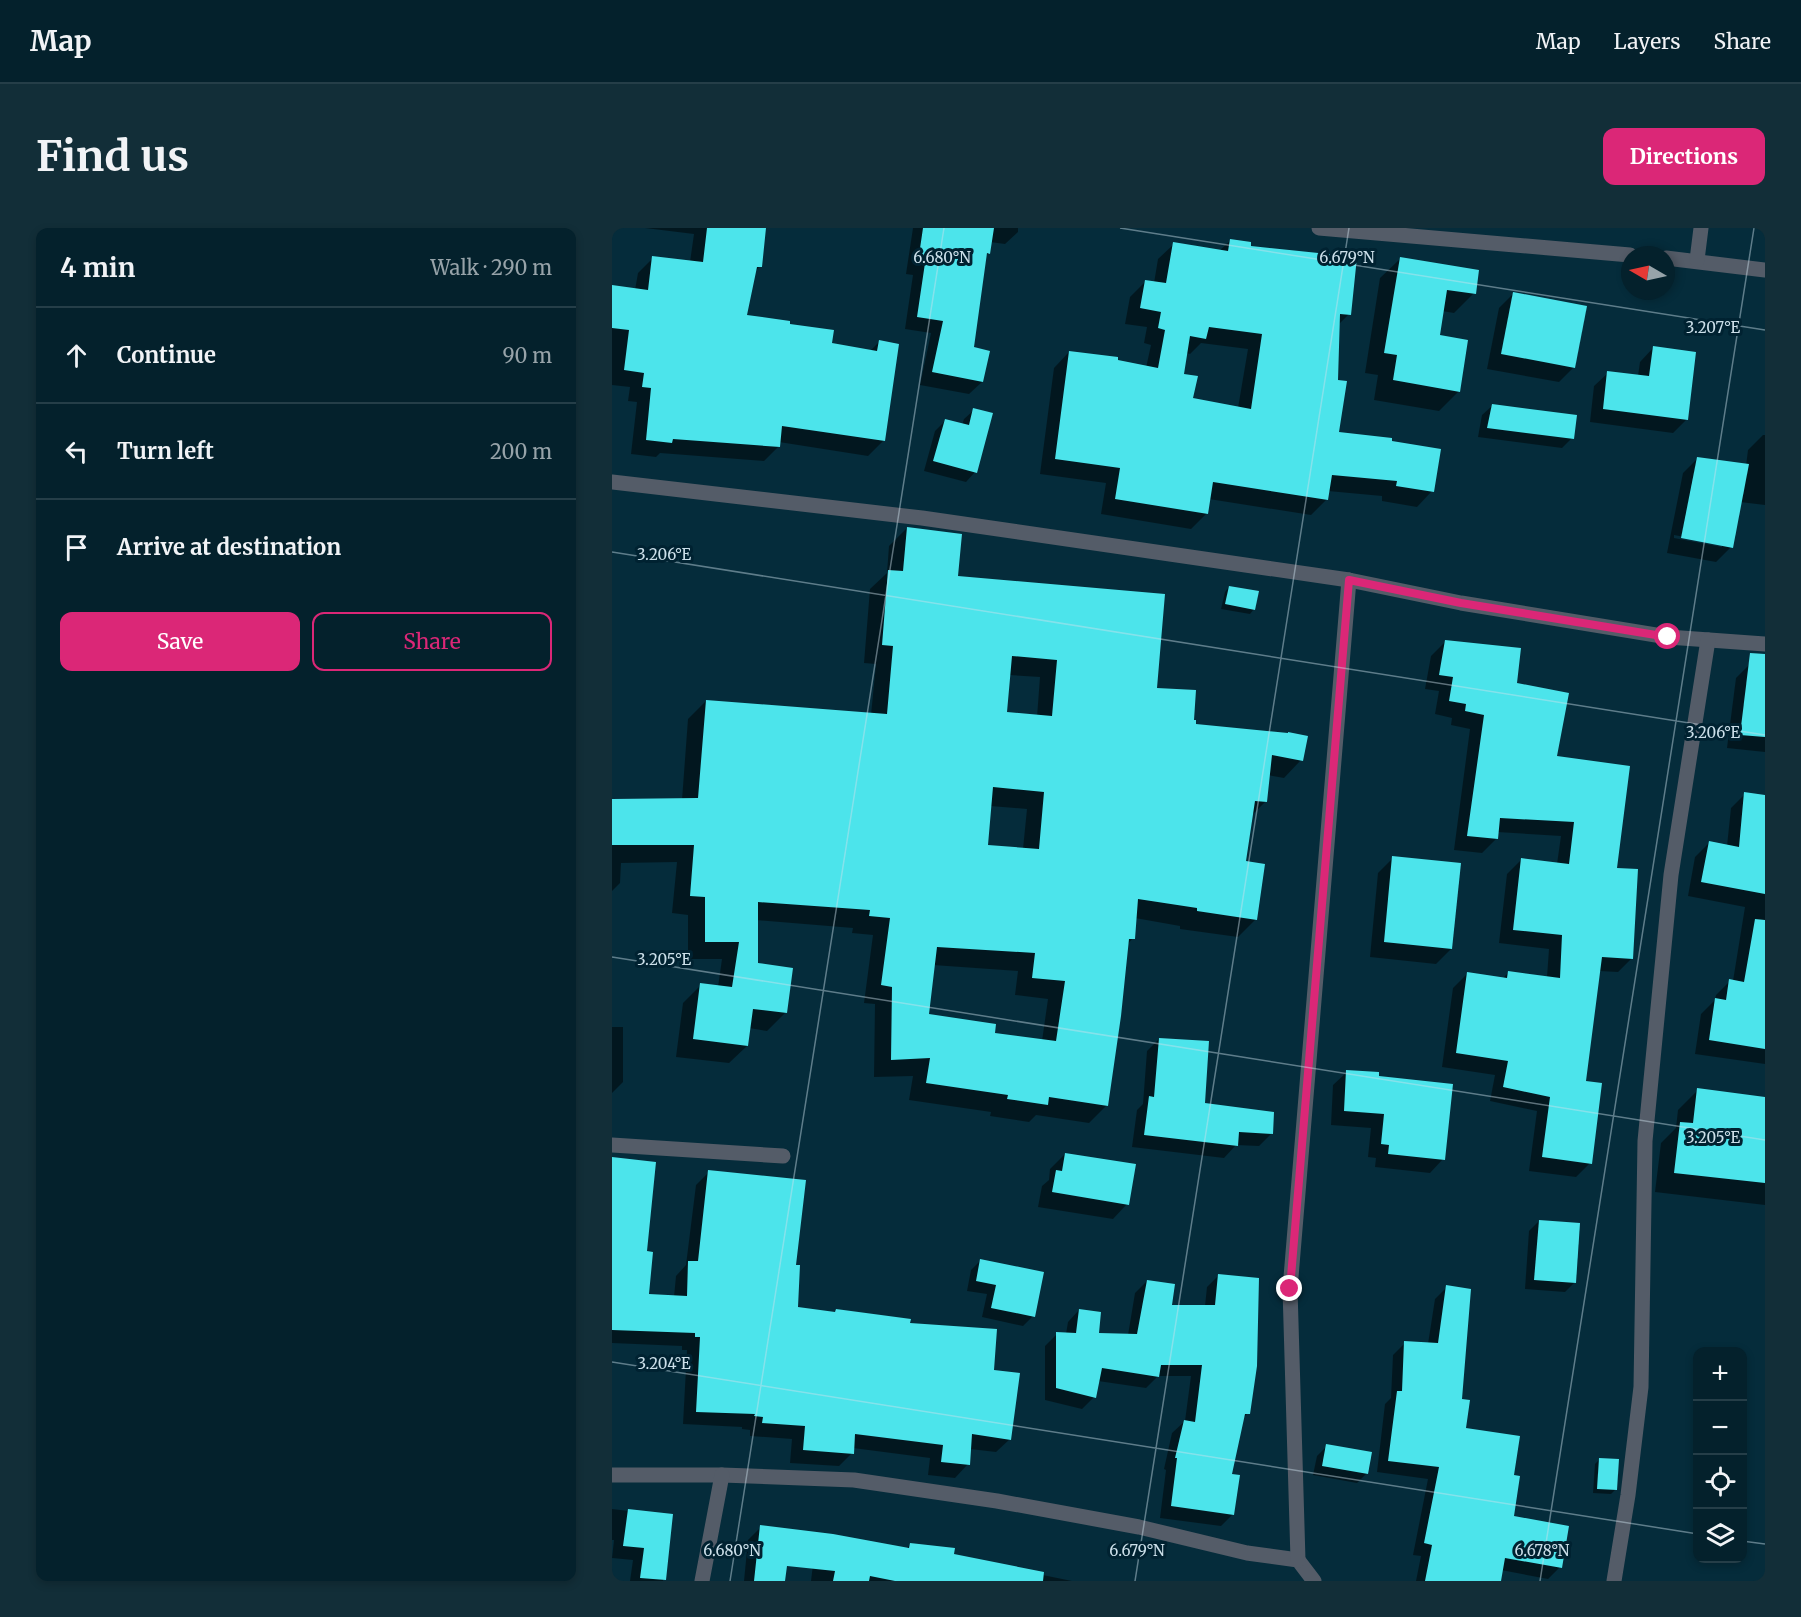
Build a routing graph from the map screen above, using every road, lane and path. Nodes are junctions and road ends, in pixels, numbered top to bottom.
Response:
1 (1319, 228) edge
2 (1701, 228) edge
3 (1621, 254) edge
4 (1675, 259) edge
5 (1697, 260) junction
6 (1765, 270) edge
7 (612, 482) edge
8 (1349, 580) junction
9 (1708, 640) junction
10 (1765, 644) edge
11 (612, 1145) edge
12 (783, 1156) dead end
13 (612, 1475) edge
14 (722, 1476) junction
15 (1298, 1560) junction
16 (702, 1581) edge
17 (1314, 1581) edge
18 (1614, 1581) edge

1 - 3 street
2 - 5 street
4 - 5 street
5 - 6 street
7 - 8 street
8 - 9 street
8 - 15 street
9 - 10 street
9 - 18 street
11 - 12 street
13 - 14 street
14 - 15 street
14 - 16 street
15 - 17 street

